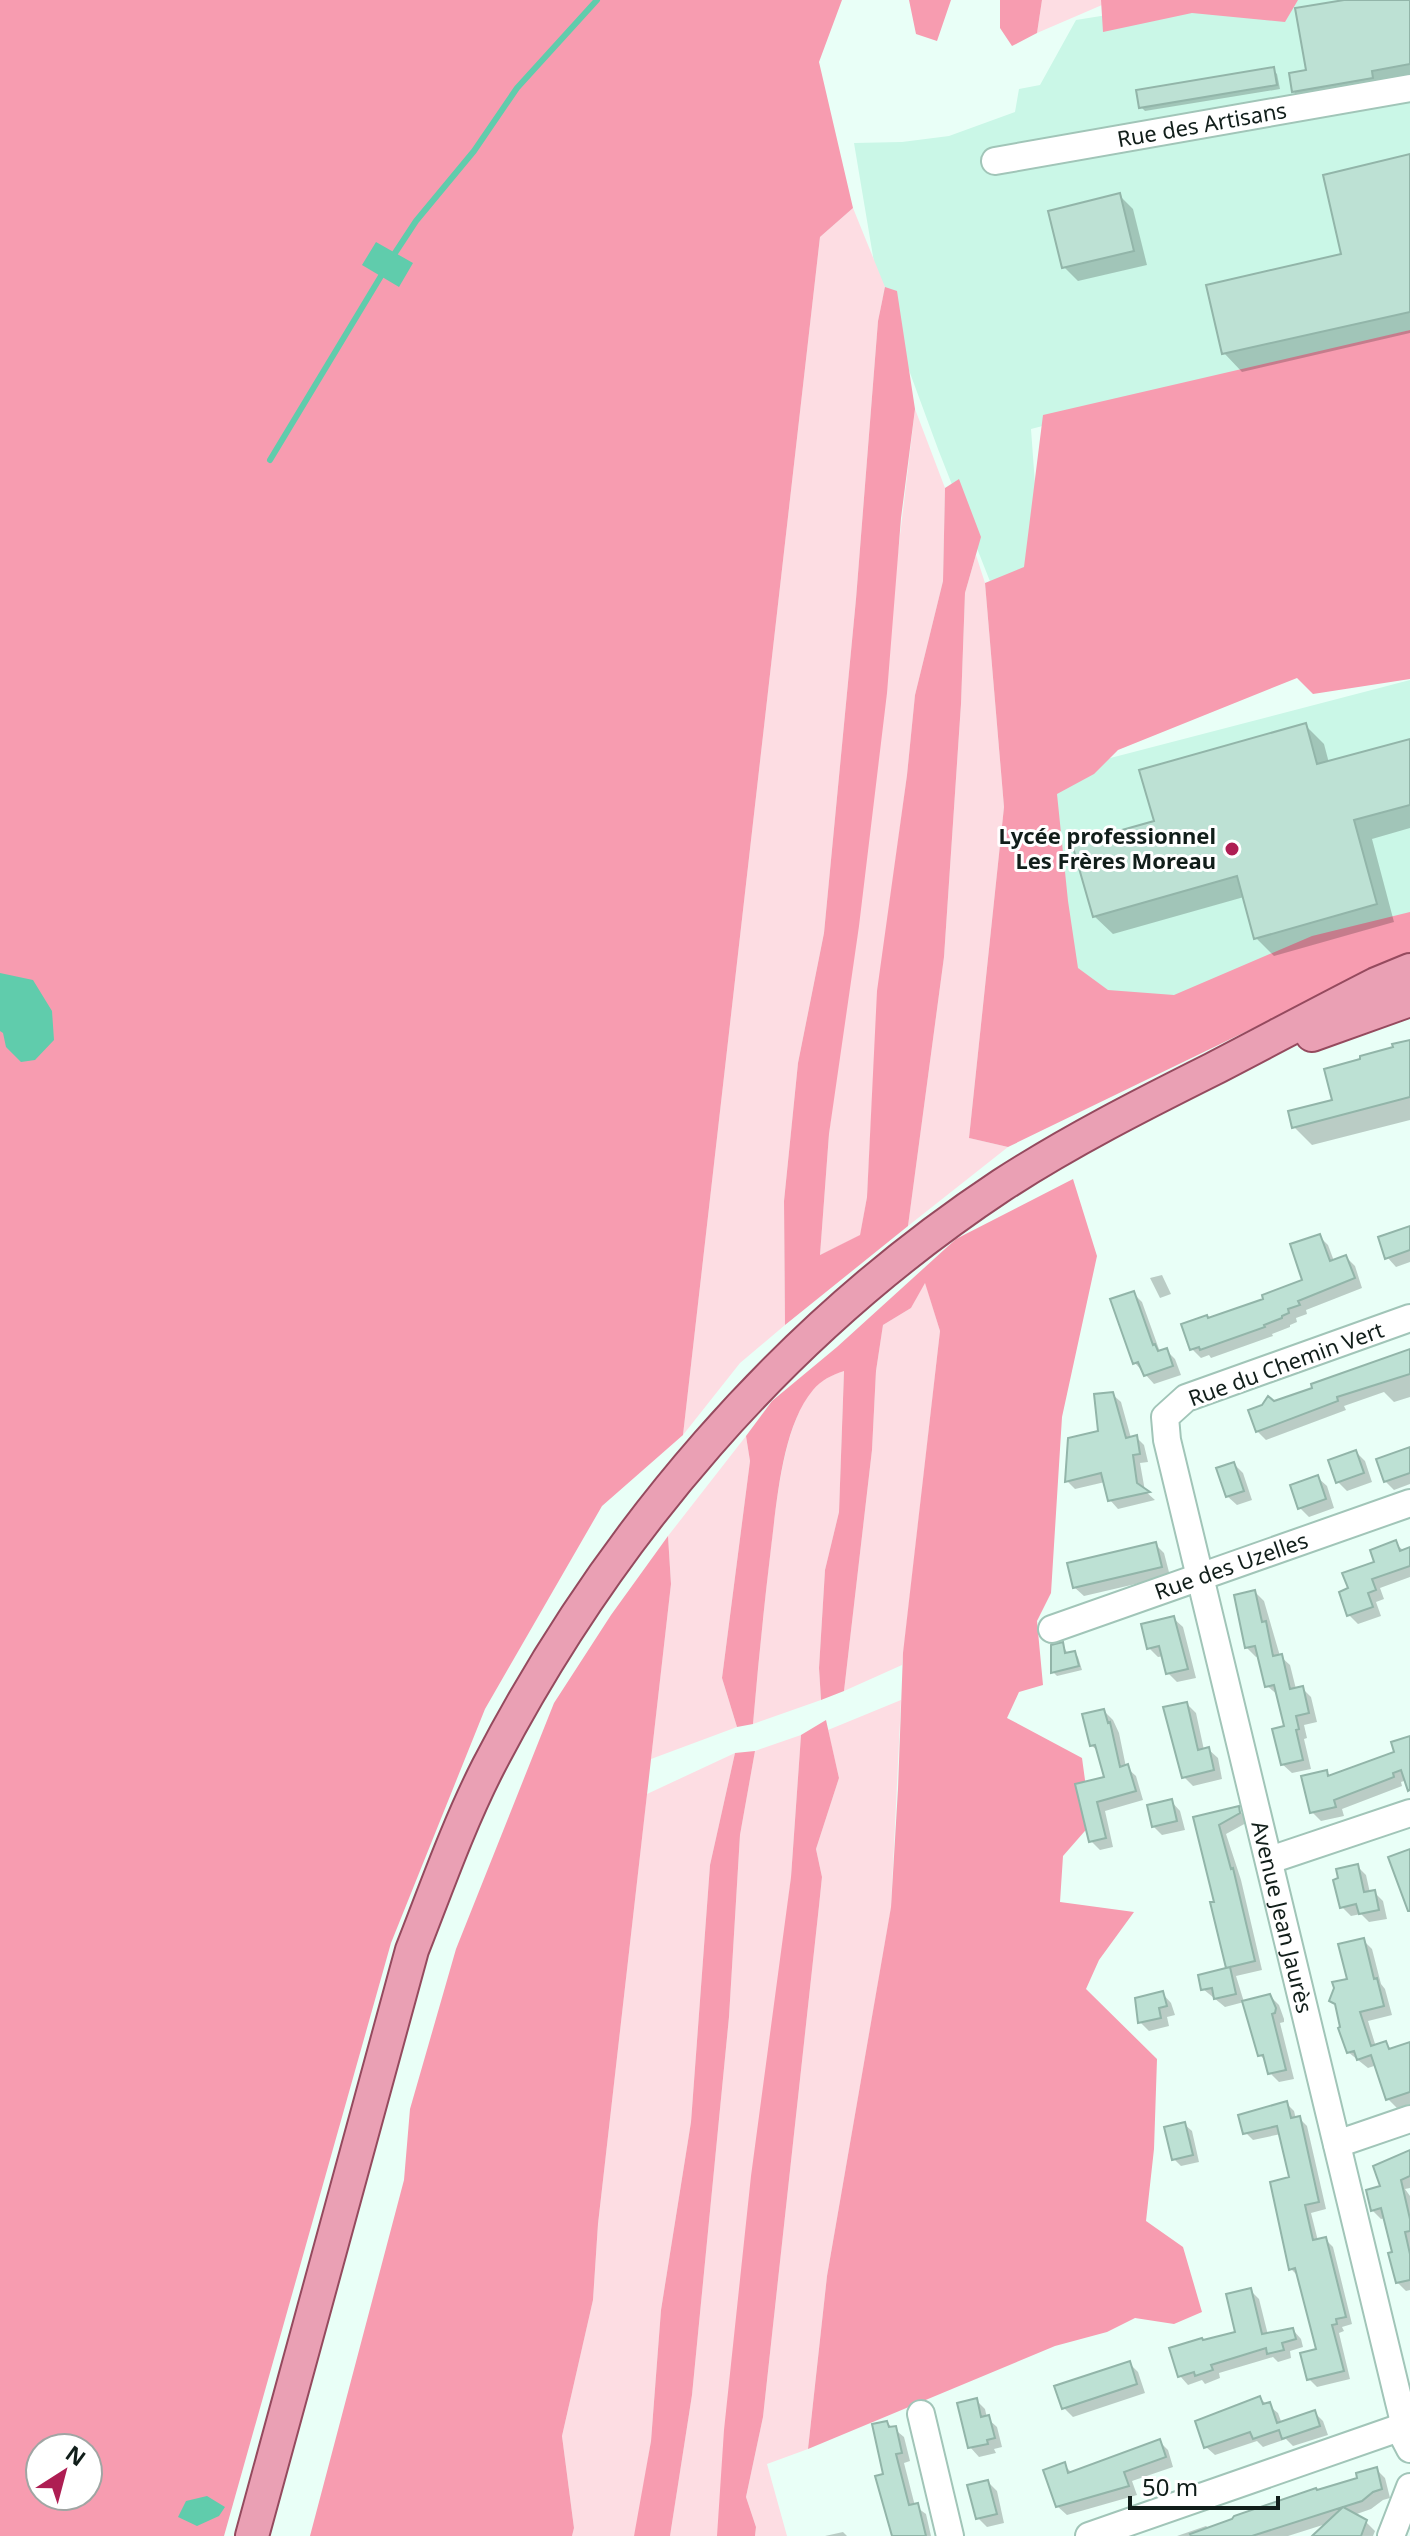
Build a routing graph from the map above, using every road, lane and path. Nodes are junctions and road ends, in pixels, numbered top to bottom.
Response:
1 (1410, 88) edge
2 (995, 161) dead end
3 (1410, 970) edge
4 (1410, 1000) edge
5 (1214, 1068) junction
6 (1410, 1318) edge
7 (1165, 1417) joint
8 (1410, 1503) edge
9 (1201, 1575) junction
10 (1052, 1629) dead end
11 (1410, 1813) edge
12 (1270, 1860) junction
13 (1410, 2119) edge
14 (1337, 2144) junction
15 (921, 2414) dead end
16 (1405, 2429) edge
17 (1408, 2497) edge
18 (252, 2536) edge
19 (950, 2536) edge
20 (1089, 2536) edge
21 (1391, 2536) edge

1 - 2 street, Rue des Artisans
3 - 5 main road
4 - 5 main road
5 - 18 main road
6 - 7 street, Rue du Chemin Vert
7 - 9 street, Avenue Jean Jaurès
8 - 9 street, Rue des Uzelles
9 - 10 street, Rue des Uzelles
9 - 12 street, Avenue Jean Jaurès
11 - 12 street
12 - 14 street, Avenue Jean Jaurès
13 - 14 street
14 - 16 street, Avenue Jean Jaurès
15 - 19 street
16 - 20 street
17 - 21 street

